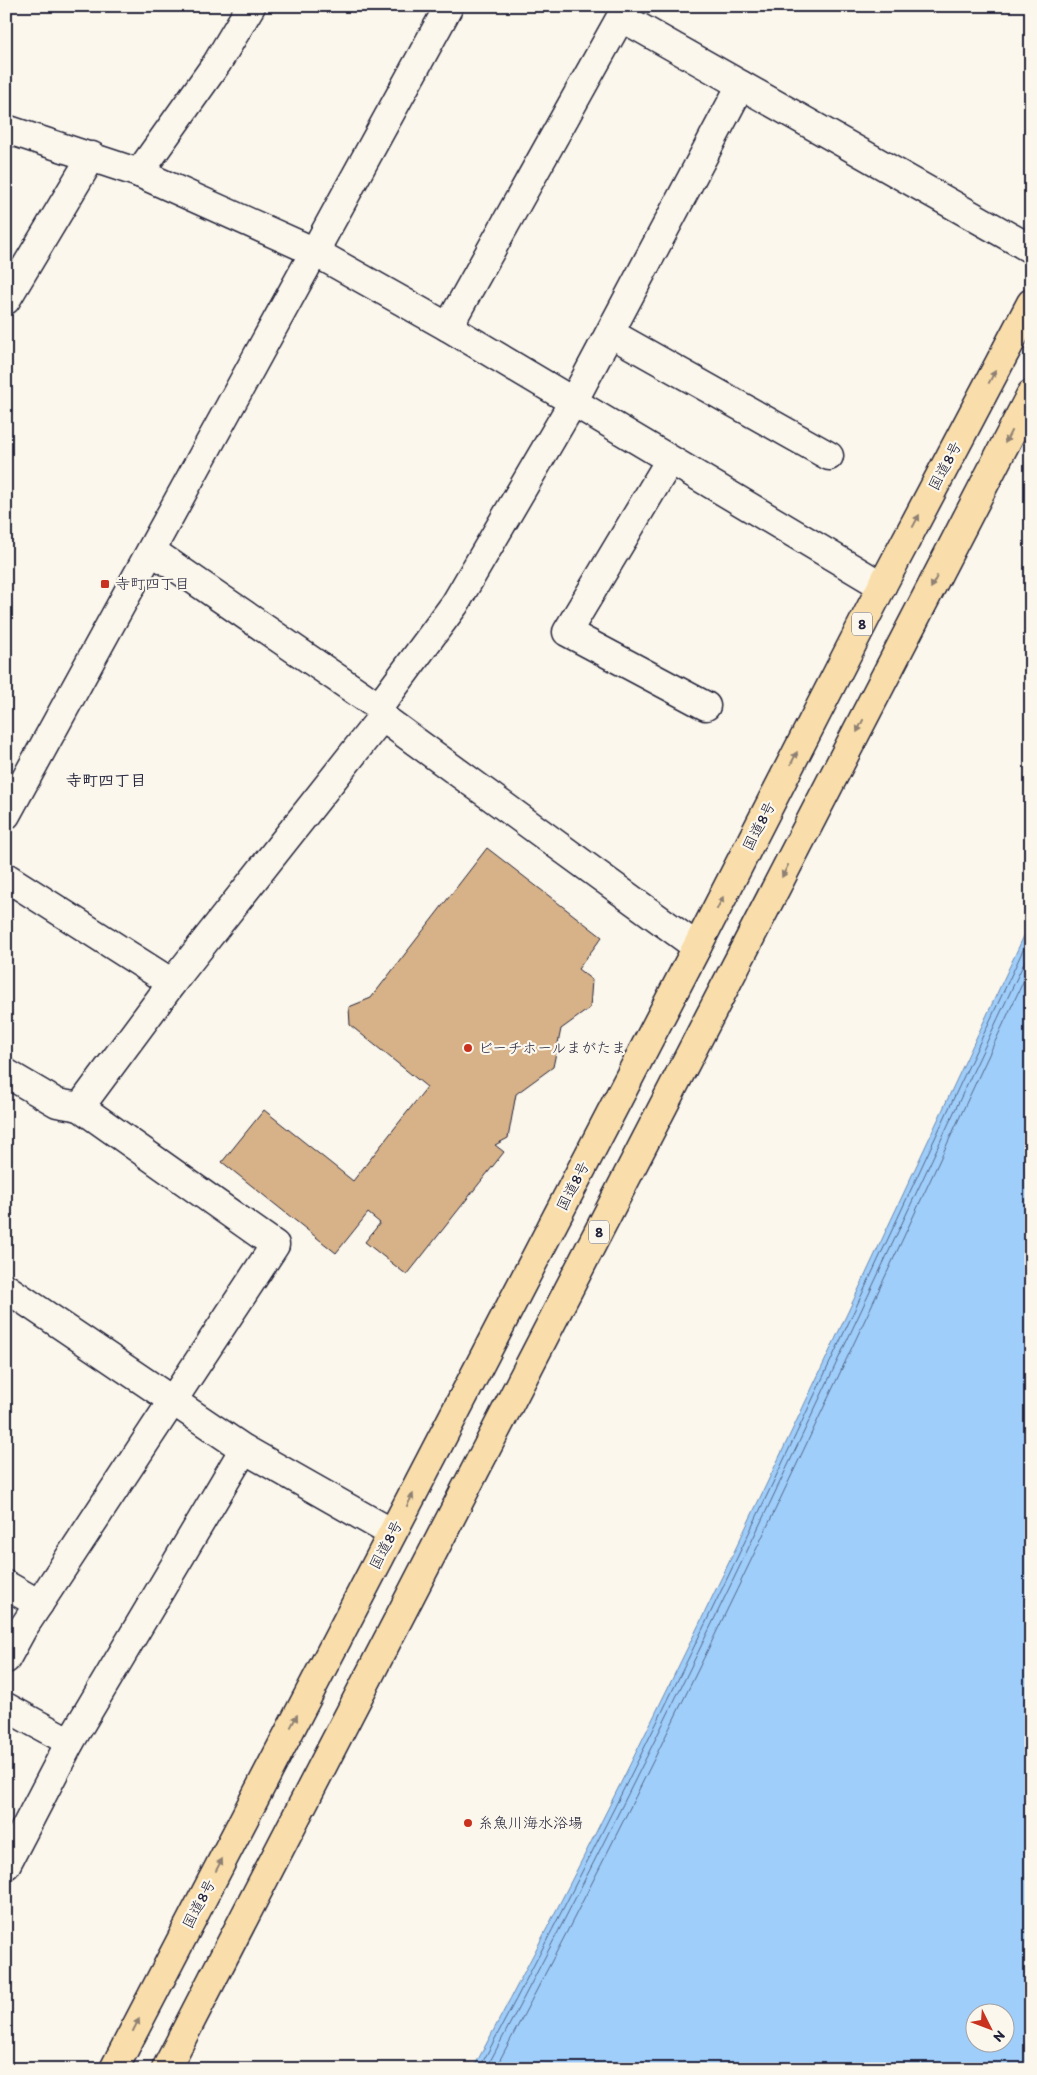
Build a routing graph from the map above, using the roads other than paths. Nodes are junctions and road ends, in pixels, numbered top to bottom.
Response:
1 (251, 6) edge
2 (449, 6) edge
3 (624, 10) edge
4 (741, 85) junction
5 (6, 129) edge
6 (92, 156) junction
7 (139, 173) junction
8 (1031, 249) edge
9 (315, 252) junction
10 (6, 300) edge
11 (1031, 303) edge
12 (448, 327) junction
13 (610, 333) junction
14 (1031, 394) edge
15 (573, 402) junction
16 (829, 456) dead end
17 (670, 460) junction
18 (152, 550) junction
19 (882, 586) junction
20 (706, 706) dead end
21 (381, 712) junction
22 (6, 815) edge
23 (6, 877) edge
24 (697, 946) junction
25 (172, 983) junction
26 (6, 1073) edge
27 (80, 1107) junction
28 (6, 1288) edge
29 (172, 1399) junction
30 (244, 1449) junction
31 (392, 1534) junction
32 (6, 1585) edge
33 (39, 1604) junction
34 (6, 1660) edge
35 (6, 1707) edge
36 (70, 1742) junction
37 (6, 1864) edge
38 (114, 2069) edge
39 (166, 2069) edge

1 - 7 street
2 - 9 street
3 - 4 street
3 - 12 street
4 - 8 street
4 - 13 street
5 - 6 street
6 - 7 street
6 - 10 street
7 - 9 street
9 - 12 street
9 - 18 street
19 -> 11 highway, 国道8号 / 8
12 - 15 street
13 - 15 street
13 - 16 street
14 -> 39 highway, 8
15 - 17 street
15 - 21 street
17 - 19 street
17 - 20 street
18 - 21 street
18 - 22 street
24 -> 19 highway, 国道8号 / 8
21 - 24 street
21 - 25 street
23 - 25 street
31 -> 24 highway, 国道8号 / 8
25 - 27 street
26 - 27 street
27 - 29 street
28 - 29 street
29 - 30 street
29 - 33 street
30 - 31 street
30 - 36 street
38 -> 31 highway, 国道8号 / 8
32 - 33 street
33 - 34 street
35 - 36 street
36 - 37 street

